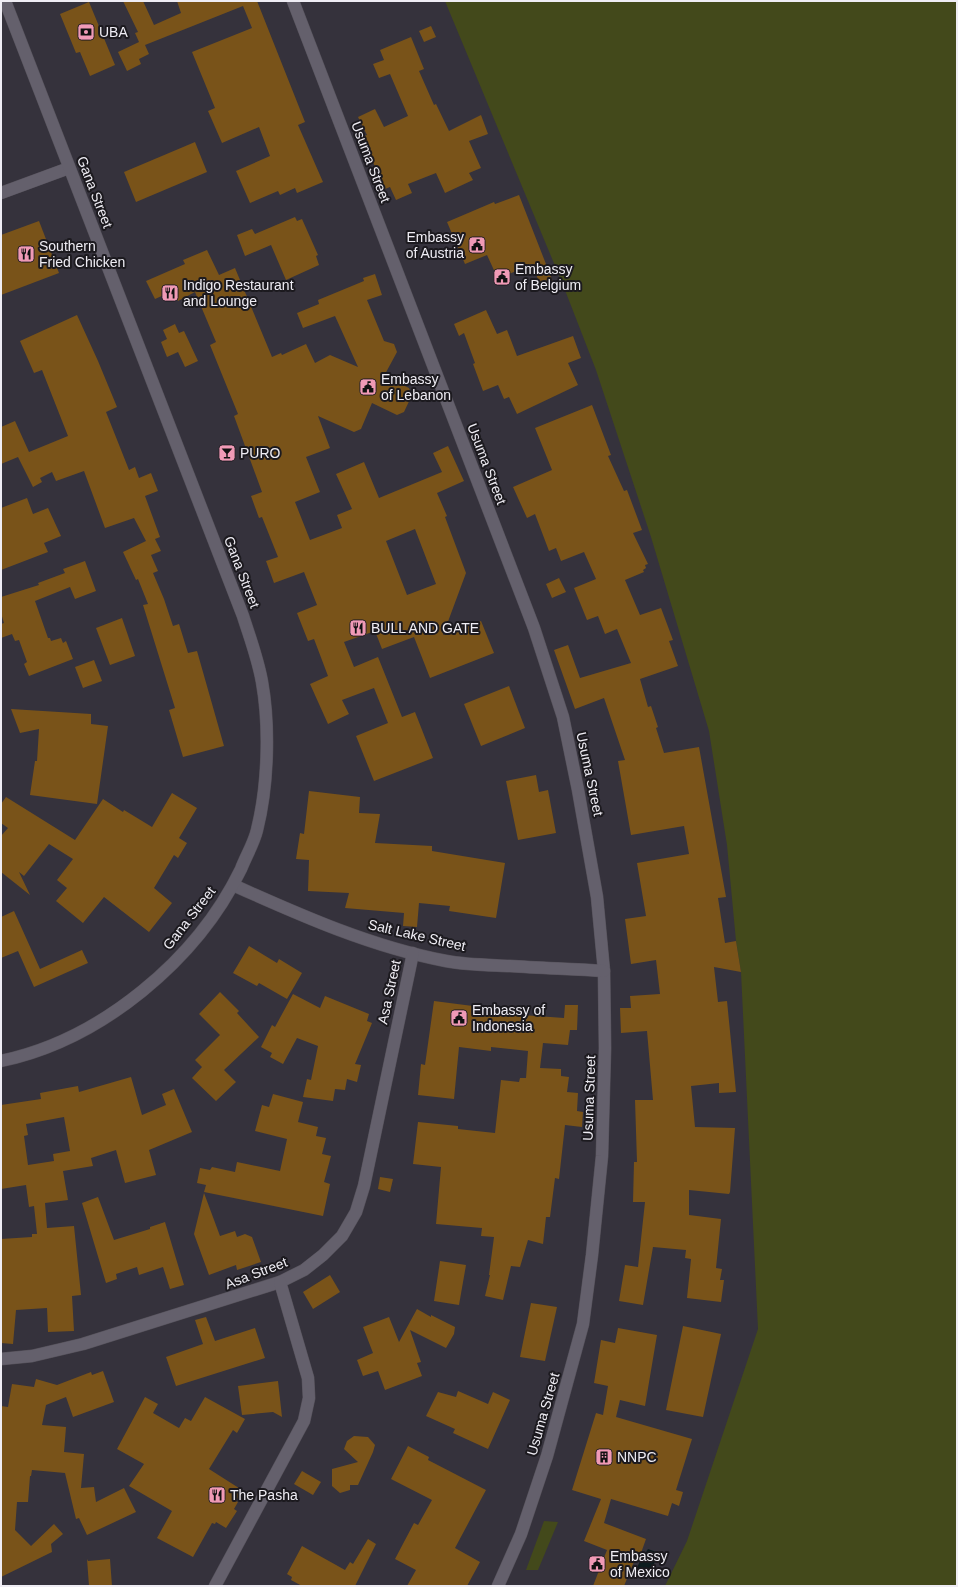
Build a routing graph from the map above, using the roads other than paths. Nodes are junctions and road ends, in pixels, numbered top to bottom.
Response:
1 (5, 1) edge
2 (293, 1) edge
3 (69, 168) junction
4 (1, 193) edge
5 (233, 885) junction
6 (413, 953) junction
7 (604, 971) junction
8 (1, 1061) edge
9 (280, 1282) junction
10 (1, 1359) edge
11 (215, 1586) edge
12 (498, 1586) edge

1 - 3 street, Gana Street
2 - 7 street, Usuma Street
3 - 4 street
3 - 5 street, Gana Street
5 - 6 street, Salt Lake Street
5 - 8 street, Gana Street
6 - 7 street, Salt Lake Street
6 - 9 street, Asa Street
7 - 12 street, Usuma Street
9 - 10 street, Asa Street
9 - 11 street

